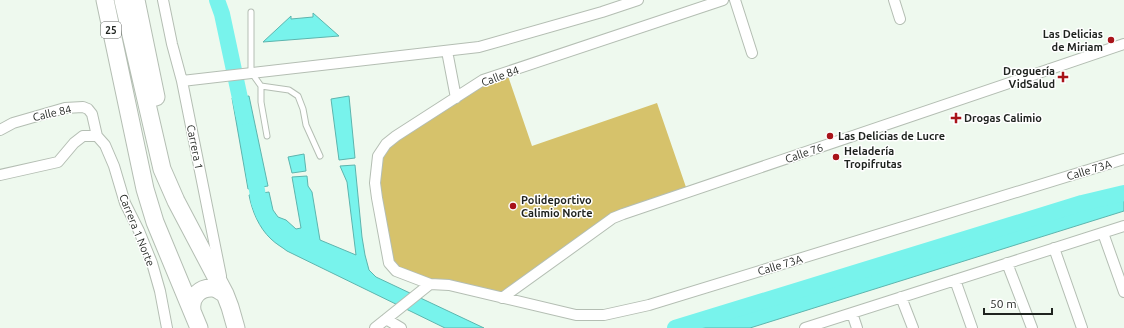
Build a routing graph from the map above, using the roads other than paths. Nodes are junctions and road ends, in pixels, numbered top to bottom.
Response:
1 (105, 0) edge
2 (123, 0) edge
3 (136, 0) edge
4 (163, 0) edge
5 (638, 0) edge
6 (723, 0) edge
7 (735, 0) edge
8 (894, 0) edge
9 (251, 12) dead end
10 (900, 19) dead end
11 (1124, 44) edge
12 (141, 51) junction
13 (447, 51) junction
14 (752, 53) dead end
15 (251, 72) junction
16 (182, 81) junction
17 (261, 86) junction
18 (456, 98) junction
19 (0, 130) edge
20 (97, 136) junction
21 (267, 136) dead end
22 (320, 156) dead end
23 (1124, 159) edge
24 (0, 175) edge
25 (1124, 226) edge
26 (1103, 233) junction
27 (1054, 248) junction
28 (1007, 263) junction
29 (392, 266) joint
30 (955, 280) junction
31 (430, 284) junction
32 (1124, 292) edge
33 (225, 294) junction
34 (901, 297) junction
35 (502, 298) junction
36 (192, 310) junction
37 (852, 313) junction
38 (386, 320) junction
39 (167, 328) edge
40 (199, 328) edge
41 (236, 328) edge
42 (375, 328) edge
43 (401, 328) edge
44 (805, 328) edge
45 (857, 328) edge
46 (913, 328) edge
47 (972, 328) edge
48 (1032, 328) edge
49 (1082, 328) edge

1 - 36 highway, 25
2 - 12 highway, 25
3 - 12 highway
4 - 16 street, Carrera 1
5 - 13 street
6 - 18 street, Calle 84
7 - 14 street
8 - 10 street
9 - 15 lane
11 - 35 street, Calle 76
12 - 33 highway, Carrera 1
13 - 15 street
13 - 18 street
15 - 16 street
15 - 17 lane
16 - 33 street, Carrera 1
17 - 21 lane
17 - 22 lane
18 - 29 street, Calle 84
19 - 20 street, Calle 84
20 - 24 street
20 - 39 street, Carrera 1 Norte
23 - 35 street, Calle 73A
25 - 26 street
26 - 27 street
26 - 32 street
27 - 28 street
27 - 49 street
28 - 30 street
28 - 48 street
29 - 31 street, Calle 73A
30 - 34 street
30 - 47 street
31 - 35 street, Calle 73A
31 - 38 street
33 - 36 highway
33 - 41 highway, Carrera 1
34 - 37 street
34 - 46 street
36 - 40 highway
37 - 44 street
37 - 45 street
38 - 42 street
38 - 43 street

